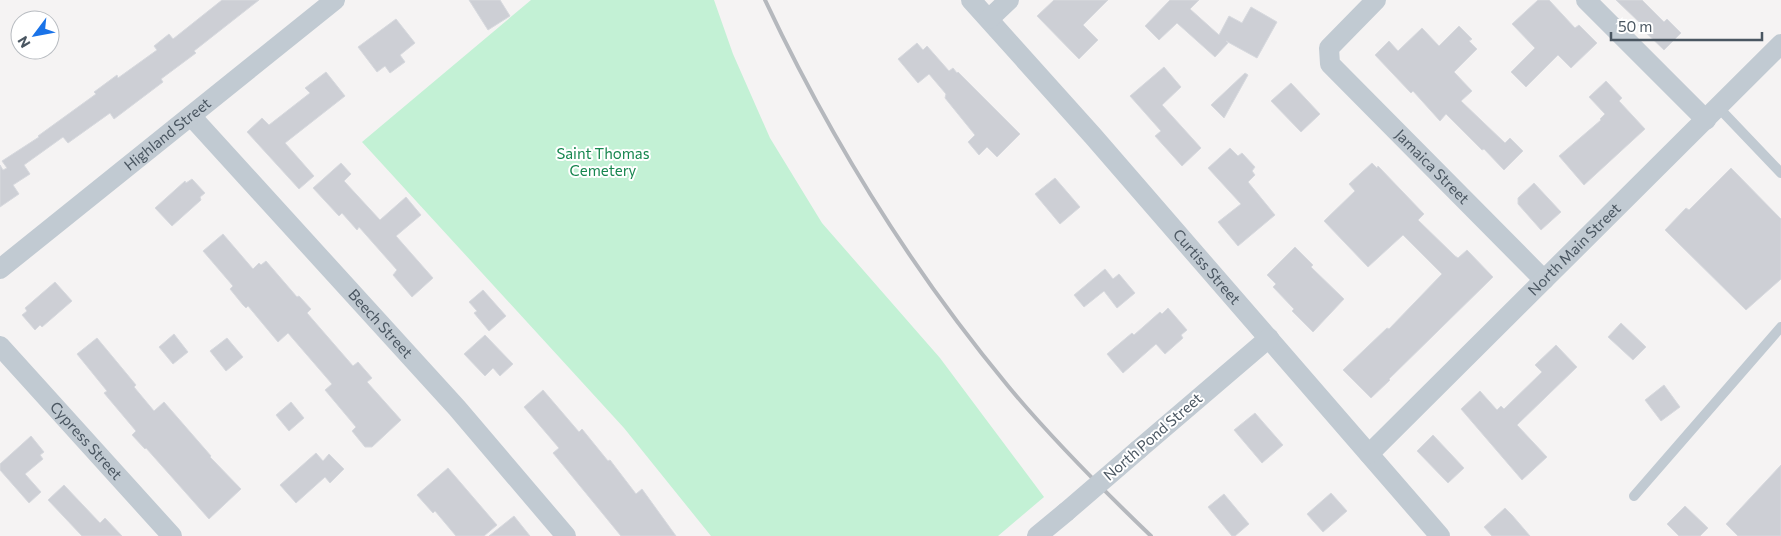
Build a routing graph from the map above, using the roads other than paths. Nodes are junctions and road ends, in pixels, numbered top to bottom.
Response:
1 (971, 0) edge
2 (1009, 0) edge
3 (1376, 0) edge
4 (1586, 0) edge
5 (326, 2) edge
6 (989, 20) junction
7 (1781, 44) edge
8 (1712, 114) junction
9 (191, 116) junction
10 (1781, 174) edge
11 (0, 269) edge
12 (1544, 280) junction
13 (1781, 327) edge
14 (1268, 338) junction
15 (0, 346) edge
16 (1369, 454) junction
17 (1634, 496) dead end
18 (172, 536) edge
19 (566, 536) edge
20 (1037, 536) edge
21 (1440, 536) edge

1 - 6 street, Curtiss Street
2 - 6 street
3 - 12 street, Jamaica Street
4 - 8 street
5 - 9 street, Highland Street
6 - 14 street, Curtiss Street
7 - 8 street, North Main Street
8 - 10 lane
8 - 12 street, North Main Street
9 - 11 street, Highland Street
9 - 19 street, Beech Street
12 - 16 street, North Main Street
13 - 17 lane
14 - 16 street, Curtiss Street
14 - 20 street, North Pond Street, bridge
15 - 18 street, Cypress Street
16 - 21 street, Curtiss Street

